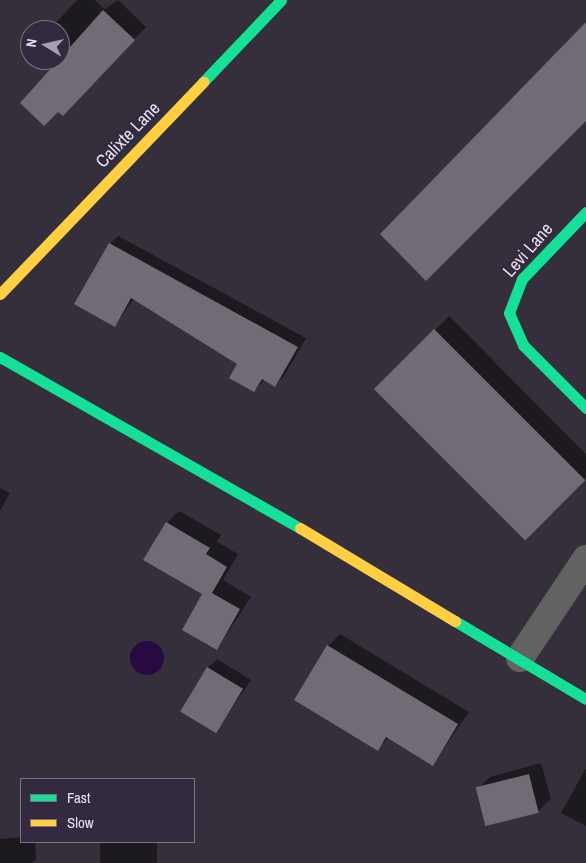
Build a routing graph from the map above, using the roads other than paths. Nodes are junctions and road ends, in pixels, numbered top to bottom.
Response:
1 (281, 0) edge
2 (586, 212) edge
3 (0, 294) edge
4 (0, 357) edge
5 (586, 408) edge
6 (586, 559) edge
7 (520, 658) junction
8 (586, 699) edge

1 - 3 street, Calixte Lane
2 - 5 street, Levi Lane
4 - 7 street
6 - 7 street
7 - 8 street

